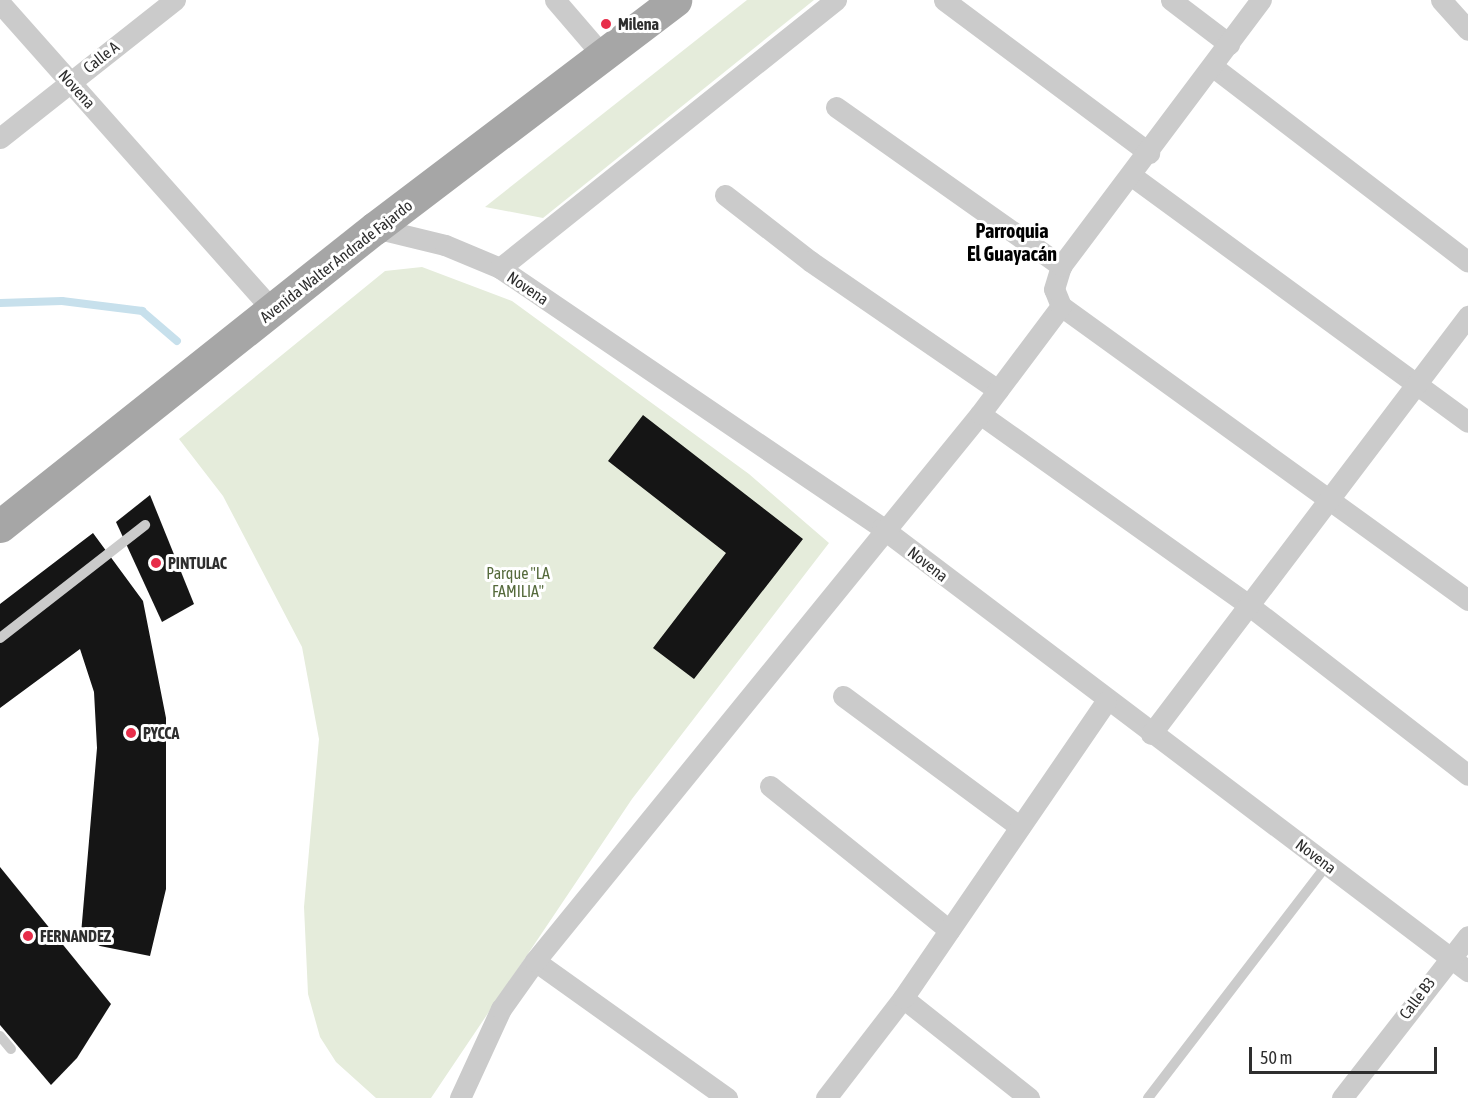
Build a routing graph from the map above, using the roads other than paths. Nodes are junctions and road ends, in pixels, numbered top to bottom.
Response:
1 (175, 0) edge
2 (555, 0) edge
3 (675, 0) edge
4 (836, 0) edge
5 (944, 0) edge
6 (1171, 0) edge
7 (1261, 0) edge
8 (1441, 0) edge
9 (0, 3) edge
10 (1468, 30) edge
11 (1229, 44) junction
12 (604, 57) junction
13 (1212, 66) junction
14 (70, 82) junction
15 (836, 107) dead end
16 (0, 138) edge
17 (1149, 153) junction
18 (1132, 176) junction
19 (725, 195) dead end
20 (375, 228) junction
21 (1468, 262) edge
22 (1061, 266) junction
23 (500, 268) junction
24 (1061, 306) junction
25 (273, 310) junction
26 (1468, 316) edge
27 (1415, 383) junction
28 (998, 390) junction
29 (980, 414) junction
30 (1468, 422) edge
31 (1328, 501) junction
32 (145, 525) dead end
33 (0, 526) edge
34 (882, 528) junction
35 (1468, 600) edge
36 (1247, 604) junction
37 (0, 638) edge
38 (843, 696) dead end
39 (1106, 702) junction
40 (1151, 734) junction
41 (1468, 775) edge
42 (770, 786) dead end
43 (1020, 827) junction
44 (1327, 865) junction
45 (949, 930) junction
46 (1468, 936) edge
47 (1449, 956) junction
48 (535, 961) junction
49 (1468, 971) edge
50 (903, 998) junction
51 (0, 1036) edge
52 (11, 1049) dead end
53 (460, 1098) edge
54 (727, 1098) edge
55 (826, 1098) edge
56 (1029, 1098) edge
57 (1148, 1098) edge
58 (1342, 1098) edge

1 - 14 street, Calle A
2 - 12 street
3 - 12 main road, Avenida Walter Andrade Fajardo
4 - 23 street
5 - 17 street
6 - 11 street
7 - 11 street
8 - 10 street
9 - 14 street, Novena
11 - 13 street
12 - 20 main road, Avenida Walter Andrade Fajardo
13 - 17 street
13 - 21 street
14 - 16 street, Calle A
14 - 25 street, Novena
15 - 22 street
17 - 18 street
18 - 22 street
18 - 27 street
19 - 28 street
20 - 23 street, Novena
20 - 25 main road, Avenida Walter Andrade Fajardo
22 - 24 street
23 - 34 street, Novena
24 - 28 street
24 - 31 street
25 - 33 main road, Avenida Walter Andrade Fajardo
26 - 27 street
27 - 30 street
27 - 31 street
28 - 29 street
29 - 34 street
29 - 36 street
31 - 35 street
31 - 36 street
32 - 37 lane
34 - 39 street, Novena
34 - 48 street
36 - 40 street
36 - 41 street
38 - 43 street
39 - 40 street, Novena
39 - 43 street
40 - 44 street, Novena
42 - 45 street
43 - 45 street
44 - 47 street, Novena
44 - 57 lane
45 - 50 street
46 - 47 street
47 - 49 street, Novena
47 - 58 street, Calle B3
48 - 53 street
48 - 54 street
50 - 55 street
50 - 56 street
51 - 52 lane

